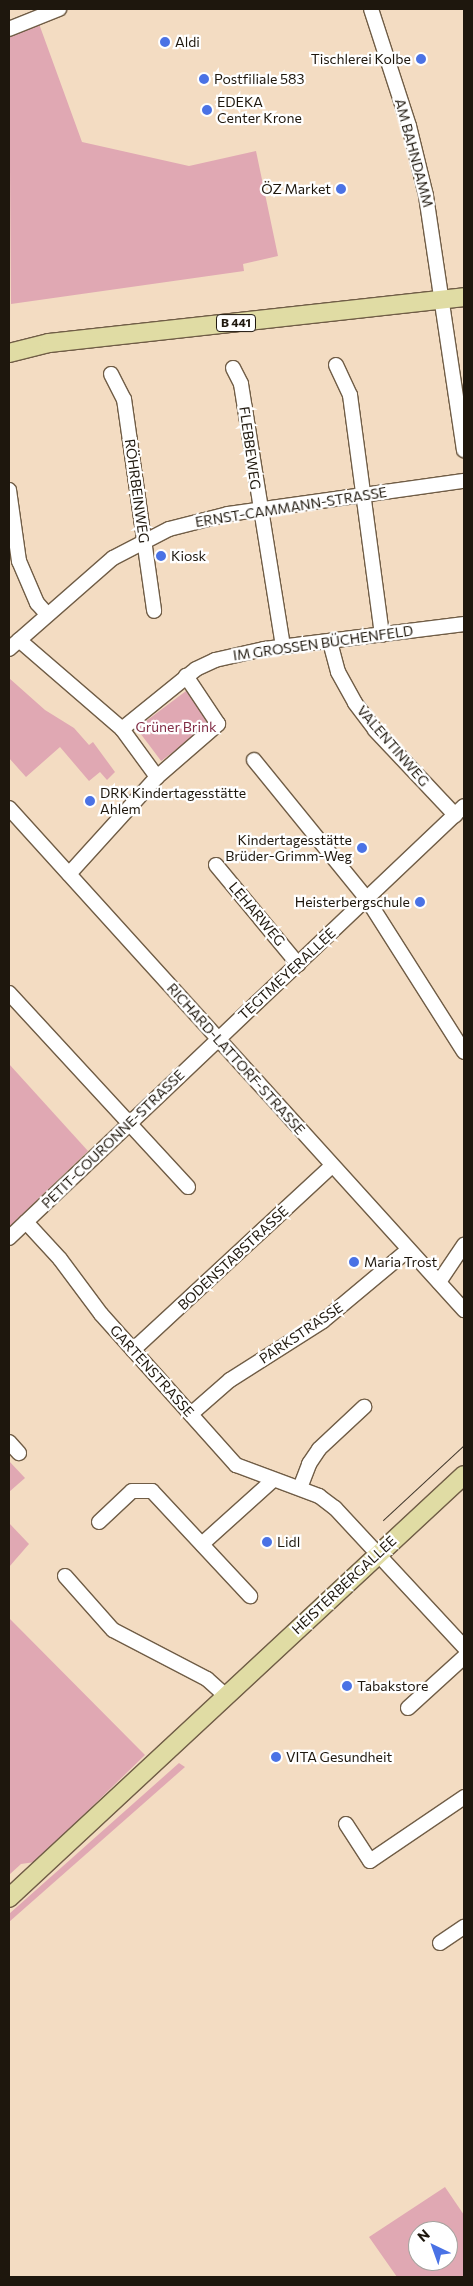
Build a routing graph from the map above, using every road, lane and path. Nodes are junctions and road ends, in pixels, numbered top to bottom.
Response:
1 (58, 9) edge
2 (372, 9) edge
3 (9, 30) edge
4 (464, 297) edge
5 (444, 300) junction
6 (9, 353) edge
7 (458, 359) edge
8 (336, 365) dead end
9 (233, 368) dead end
10 (111, 374) dead end
11 (464, 450) edge
12 (464, 480) edge
13 (9, 490) edge
14 (363, 495) junction
15 (258, 509) junction
16 (144, 540) junction
17 (154, 611) dead end
18 (47, 614) junction
19 (464, 624) edge
20 (382, 635) junction
21 (330, 642) junction
22 (14, 644) edge
23 (283, 648) junction
24 (186, 676) junction
25 (122, 730) junction
26 (254, 760) dead end
27 (157, 777) junction
28 (9, 808) edge
29 (460, 811) edge
30 (216, 865) dead end
31 (69, 874) junction
32 (367, 899) junction
33 (298, 964) junction
34 (9, 993) edge
35 (218, 1039) junction
36 (464, 1052) edge
37 (128, 1124) junction
38 (332, 1166) junction
39 (188, 1187) dead end
40 (26, 1222) junction
41 (9, 1238) edge
42 (464, 1245) edge
43 (408, 1250) junction
44 (439, 1282) junction
45 (464, 1310) edge
46 (133, 1350) junction
47 (364, 1407) dead end
48 (191, 1414) junction
49 (9, 1442) edge
50 (19, 1453) dead end
51 (464, 1475) edge
52 (272, 1481) junction
53 (300, 1488) junction
54 (99, 1522) dead end
55 (202, 1544) junction
56 (378, 1554) junction
57 (65, 1576) dead end
58 (250, 1596) dead end
59 (464, 1647) edge
60 (464, 1657) edge
61 (225, 1695) junction
62 (408, 1708) dead end
63 (464, 1797) edge
64 (346, 1824) dead end
65 (9, 1898) edge
66 (464, 1927) edge
67 (440, 1942) dead end

1 - 3 street
2 - 5 street, AM BAHNDAMM
4 - 5 main road, B 441
5 - 6 main road, B 441
5 - 7 street
7 - 11 street
8 - 14 street
9 - 15 street, FLEBBEWEG
10 - 16 street, RÖHRBEINWEG
12 - 14 street, ERNST-CAMMANN-STRASSE
13 - 18 street
14 - 15 street, ERNST-CAMMANN-STRASSE
14 - 20 street
15 - 16 street, ERNST-CAMMANN-STRASSE
15 - 23 street, FLEBBEWEG
16 - 17 street, RÖHRBEINWEG
16 - 18 street, ERNST-CAMMANN-STRASSE
18 - 22 street, ERNST-CAMMANN-STRASSE
19 - 20 street, IM GROSSEN BÜCHENFELD
20 - 21 street, IM GROSSEN BÜCHENFELD
21 - 23 street, IM GROSSEN BÜCHENFELD
21 - 29 street, VALENTINWEG
22 - 25 street
23 - 24 street, IM GROSSEN BÜCHENFELD
24 - 25 street, IM GROSSEN BÜCHENFELD
24 - 27 street
25 - 27 street
26 - 32 street
27 - 31 street
28 - 31 street, RICHARD-LATTORF-STRASSE
29 - 32 street, TEGTMEYERALLEE
30 - 33 street, LEHARWEG
31 - 35 street, RICHARD-LATTORF-STRASSE
32 - 33 street, TEGTMEYERALLEE
32 - 36 street
33 - 35 street, TEGTMEYERALLEE
34 - 37 street
35 - 37 street, PETIT-COURONNE-STRASSE
35 - 38 street, RICHARD-LATTORF-STRASSE
37 - 39 street
37 - 40 street, PETIT-COURONNE-STRASSE
38 - 43 street, RICHARD-LATTORF-STRASSE
38 - 46 street, BODENSTABSTRASSE
40 - 41 street, PETIT-COURONNE-STRASSE
40 - 46 street, GARTENSTRASSE
42 - 44 street
43 - 44 street, RICHARD-LATTORF-STRASSE
43 - 48 street, PARKSTRASSE
44 - 45 street, RICHARD-LATTORF-STRASSE
46 - 48 street, GARTENSTRASSE
47 - 53 street
48 - 52 street, GARTENSTRASSE
49 - 50 street
51 - 56 main road, HEISTERBERGALLEE
52 - 53 street, GARTENSTRASSE
52 - 55 street
53 - 56 street, GARTENSTRASSE
54 - 55 street
55 - 58 street
56 - 59 street, GARTENSTRASSE
56 - 61 main road, HEISTERBERGALLEE
57 - 61 street
60 - 62 street
61 - 65 main road, HEISTERBERGALLEE
63 - 64 street
66 - 67 street

